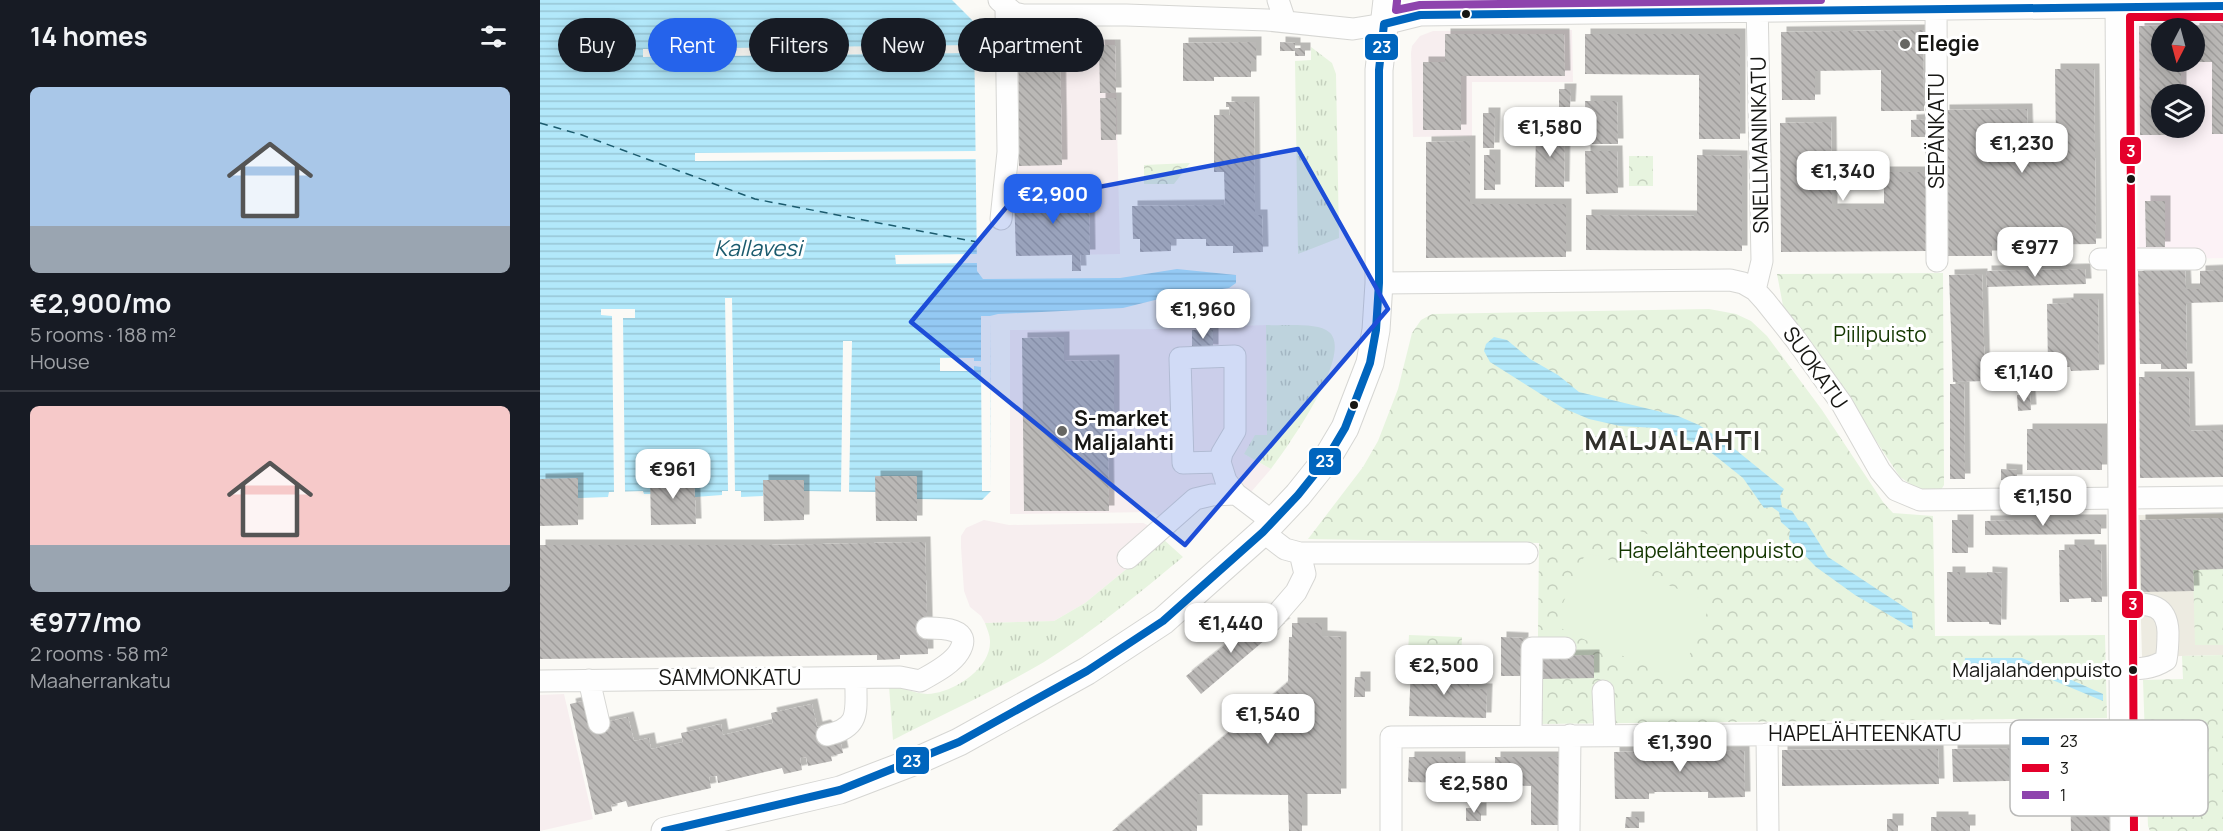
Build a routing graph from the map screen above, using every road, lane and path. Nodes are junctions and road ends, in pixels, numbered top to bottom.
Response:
1 (1278, 0) edge
2 (2119, 4) edge
3 (1936, 5) edge
4 (1757, 6) edge
5 (2223, 6) edge
6 (1006, 7) edge
7 (1386, 12) edge
8 (1285, 21) junction
9 (1001, 219) dead end
10 (2110, 259) junction
11 (2195, 259) dead end
12 (1937, 261) dead end
13 (1379, 283) junction
14 (1755, 290) junction
15 (1220, 462) junction
16 (1236, 494) junction
17 (2223, 497) edge
18 (2122, 498) junction
19 (1268, 527) junction
20 (1300, 553) junction
21 (1527, 553) dead end
22 (1128, 558) dead end
23 (2123, 603) junction
24 (1270, 622) dead end
25 (927, 628) dead end
26 (1565, 648) dead end
27 (2123, 669) junction
28 (856, 678) junction
29 (589, 680) junction
30 (540, 681) edge
31 (1603, 691) dead end
32 (2123, 720) edge
33 (599, 723) dead end
34 (2010, 733) edge
35 (1767, 734) junction
36 (827, 735) dead end
37 (1531, 735) junction
38 (1570, 735) junction
39 (1605, 735) junction
40 (2124, 816) edge
41 (665, 831) edge
42 (1391, 831) edge
43 (1569, 831) edge
44 (1768, 831) edge
45 (2124, 831) edge

1 - 8 street
2 - 3 street
2 - 5 street
2 - 10 main road
3 - 4 street
3 - 12 street, SEPÄNKATU
4 - 7 street
4 - 14 street, SNELLMANINKATU
6 - 8 street
6 - 9 street
7 - 8 street
7 - 13 main road
10 - 11 street
10 - 18 main road
13 - 14 street
13 - 19 main road
14 - 18 street, SUOKATU
15 - 15 street
15 - 16 street
16 - 19 street
16 - 22 street
17 - 18 street, SUOKATU
18 - 23 main road
19 - 20 street
19 - 41 main road
20 - 21 street
20 - 24 street
23 - 27 main road
23 - 27 street
25 - 28 street, SAMMONKATU
26 - 37 street
27 - 32 main road
28 - 29 street, SAMMONKATU
28 - 36 street
29 - 30 street, SAMMONKATU
29 - 33 street
31 - 39 street
34 - 35 street, HAPELÄHTEENKATU
35 - 39 street, HAPELÄHTEENKATU
35 - 44 street
37 - 38 street, HAPELÄHTEENKATU
37 - 42 street, HAPELÄHTEENKATU
38 - 39 street, HAPELÄHTEENKATU
38 - 43 street
40 - 45 main road

